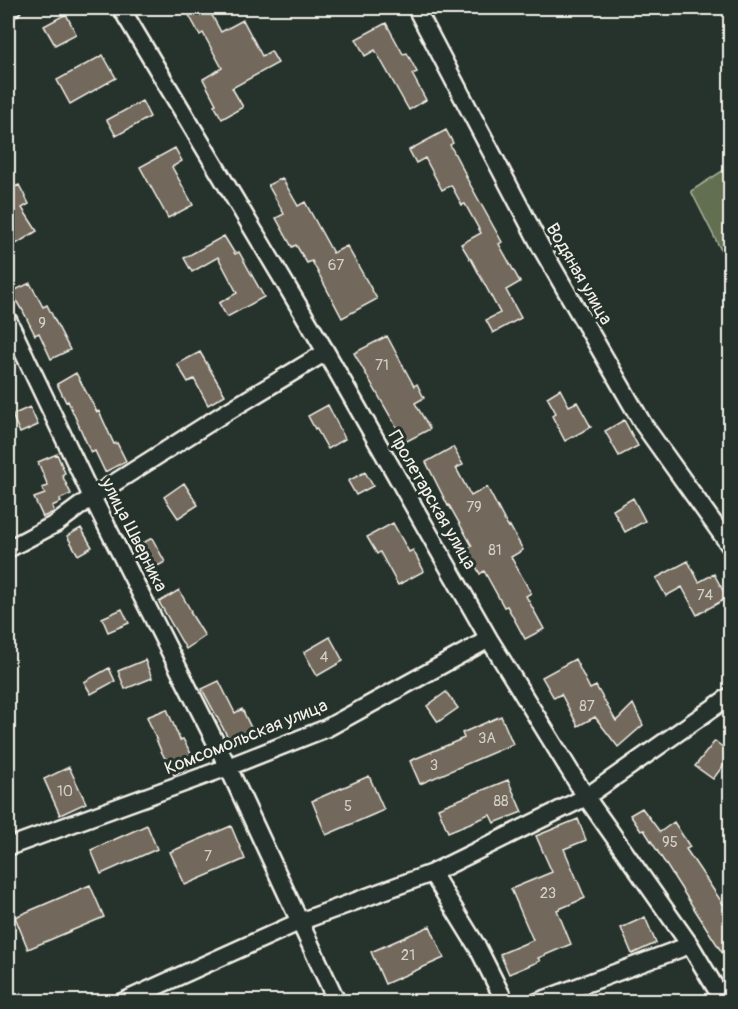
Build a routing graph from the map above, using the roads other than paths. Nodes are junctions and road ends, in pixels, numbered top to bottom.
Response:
1 (12, 8) edge
2 (121, 8) edge
3 (416, 8) edge
4 (8, 10) edge
5 (8, 320) edge
6 (326, 352) junction
7 (92, 497) junction
8 (730, 546) edge
9 (8, 549) edge
10 (489, 639) junction
11 (730, 696) edge
12 (228, 767) junction
13 (586, 797) junction
14 (8, 847) edge
15 (432, 873) junction
16 (299, 922) junction
17 (690, 945) junction
18 (122, 1002) edge
19 (337, 1002) edge
20 (505, 1002) edge
21 (537, 1002) edge
22 (724, 1002) edge

1 - 4 street
2 - 6 street, Пролетарская улица
3 - 8 street, Водяная улица
5 - 7 street, улица Шверника
6 - 7 street
6 - 10 street, Пролетарская улица
7 - 9 street
7 - 12 street, улица Шверника
10 - 12 street, Комсомольская улица
10 - 13 street, Пролетарская улица
11 - 13 street
12 - 14 street, Комсомольская улица
12 - 16 street, улица Шверника
13 - 15 street
13 - 17 street, Пролетарская улица
15 - 16 street
15 - 20 street
16 - 18 street
16 - 19 street, улица Шверника
17 - 21 street
17 - 22 street, Пролетарская улица

